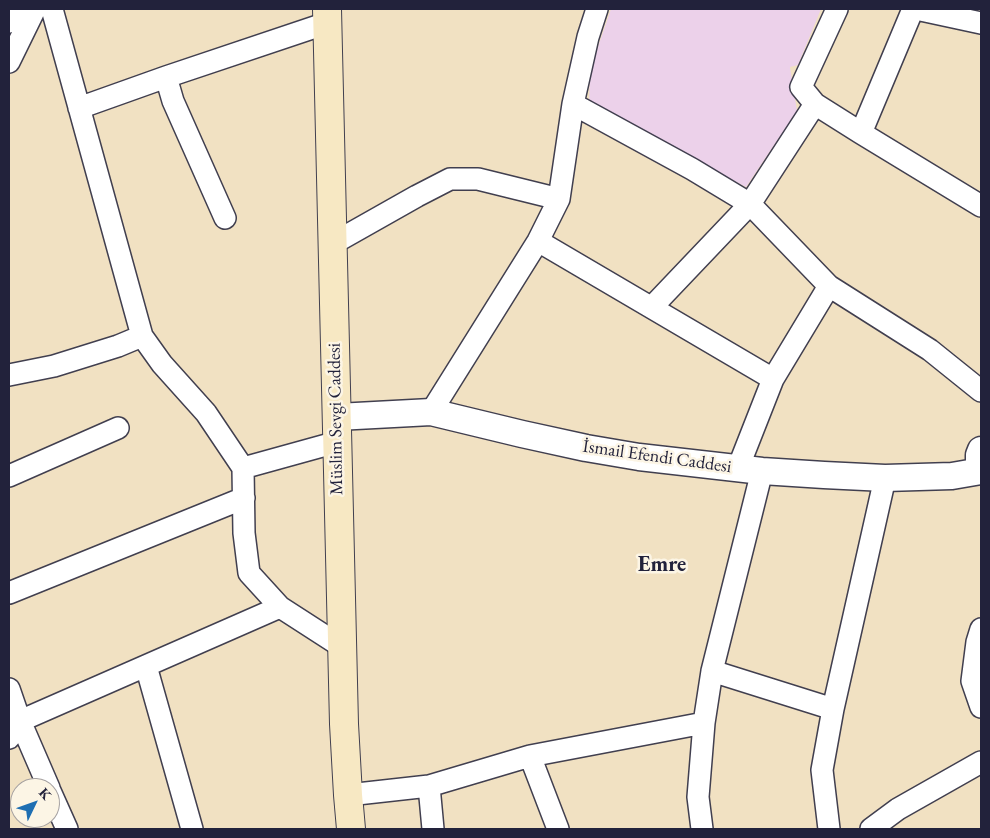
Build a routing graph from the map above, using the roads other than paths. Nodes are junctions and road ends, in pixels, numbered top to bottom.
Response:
1 (21, 9) edge
2 (35, 9) edge
3 (52, 9) edge
4 (597, 9) edge
5 (836, 9) edge
6 (914, 9) edge
7 (327, 16) edge
8 (9, 22) edge
9 (981, 23) edge
10 (9, 62) edge
11 (166, 77) junction
12 (573, 104) junction
13 (815, 104) junction
14 (79, 108) junction
15 (861, 134) junction
16 (559, 199) junction
17 (750, 204) junction
18 (981, 206) edge
19 (225, 218) dead end
20 (538, 241) junction
21 (332, 244) junction
22 (829, 286) junction
23 (652, 307) junction
24 (142, 336) junction
25 (9, 376) edge
26 (773, 379) junction
27 (981, 391) edge
28 (431, 412) junction
29 (118, 428) dead end
30 (337, 430) junction
31 (981, 450) edge
32 (243, 468) junction
33 (750, 470) junction
34 (981, 471) edge
35 (9, 476) edge
36 (885, 478) junction
37 (244, 498) junction
38 (9, 594) edge
39 (280, 607) junction
40 (981, 629) edge
41 (342, 647) junction
42 (146, 666) junction
43 (712, 671) junction
44 (9, 689) edge
45 (981, 707) edge
46 (833, 709) junction
47 (704, 723) junction
48 (14, 729) edge
49 (530, 756) junction
50 (981, 762) edge
51 (43, 778) edge
52 (429, 786) junction
53 (348, 795) junction
54 (60, 815) edge
55 (66, 829) edge
56 (192, 829) edge
57 (351, 829) edge
58 (433, 829) edge
59 (558, 829) edge
60 (702, 829) edge
61 (829, 829) edge
62 (871, 829) edge

1 - 8 street
2 - 10 street
3 - 14 street
4 - 12 street
5 - 13 street
6 - 9 street
6 - 15 street
7 - 11 street
7 - 21 main road, Müslim Sevgi Caddesi
11 - 14 street
11 - 19 street
12 - 16 street
12 - 17 street
13 - 15 street
13 - 17 street
14 - 24 street
15 - 18 street
16 - 20 street
16 - 21 street
17 - 22 street
17 - 23 street
20 - 23 street
20 - 28 street
21 - 30 main road, Müslim Sevgi Caddesi
22 - 26 street
22 - 27 street
23 - 26 street
24 - 25 street
24 - 32 street
26 - 33 street
28 - 30 street, İsmail Efendi Caddesi
28 - 33 street, İsmail Efendi Caddesi
29 - 35 street
30 - 32 street
30 - 41 main road, Müslim Sevgi Caddesi
31 - 34 street
32 - 37 street
33 - 36 street, İsmail Efendi Caddesi
33 - 43 street
34 - 36 street, İsmail Efendi Caddesi
36 - 46 street
37 - 38 street
37 - 39 street
39 - 41 street
39 - 42 street
40 - 45 street
41 - 53 main road, Müslim Sevgi Caddesi
42 - 48 street
42 - 56 street
43 - 46 street
43 - 47 street
44 - 48 street
46 - 61 street
47 - 49 street
47 - 60 street
48 - 51 street
49 - 52 street
49 - 59 street
50 - 62 street
52 - 53 street
52 - 58 street
53 - 57 main road, Müslim Sevgi Caddesi
54 - 55 street

